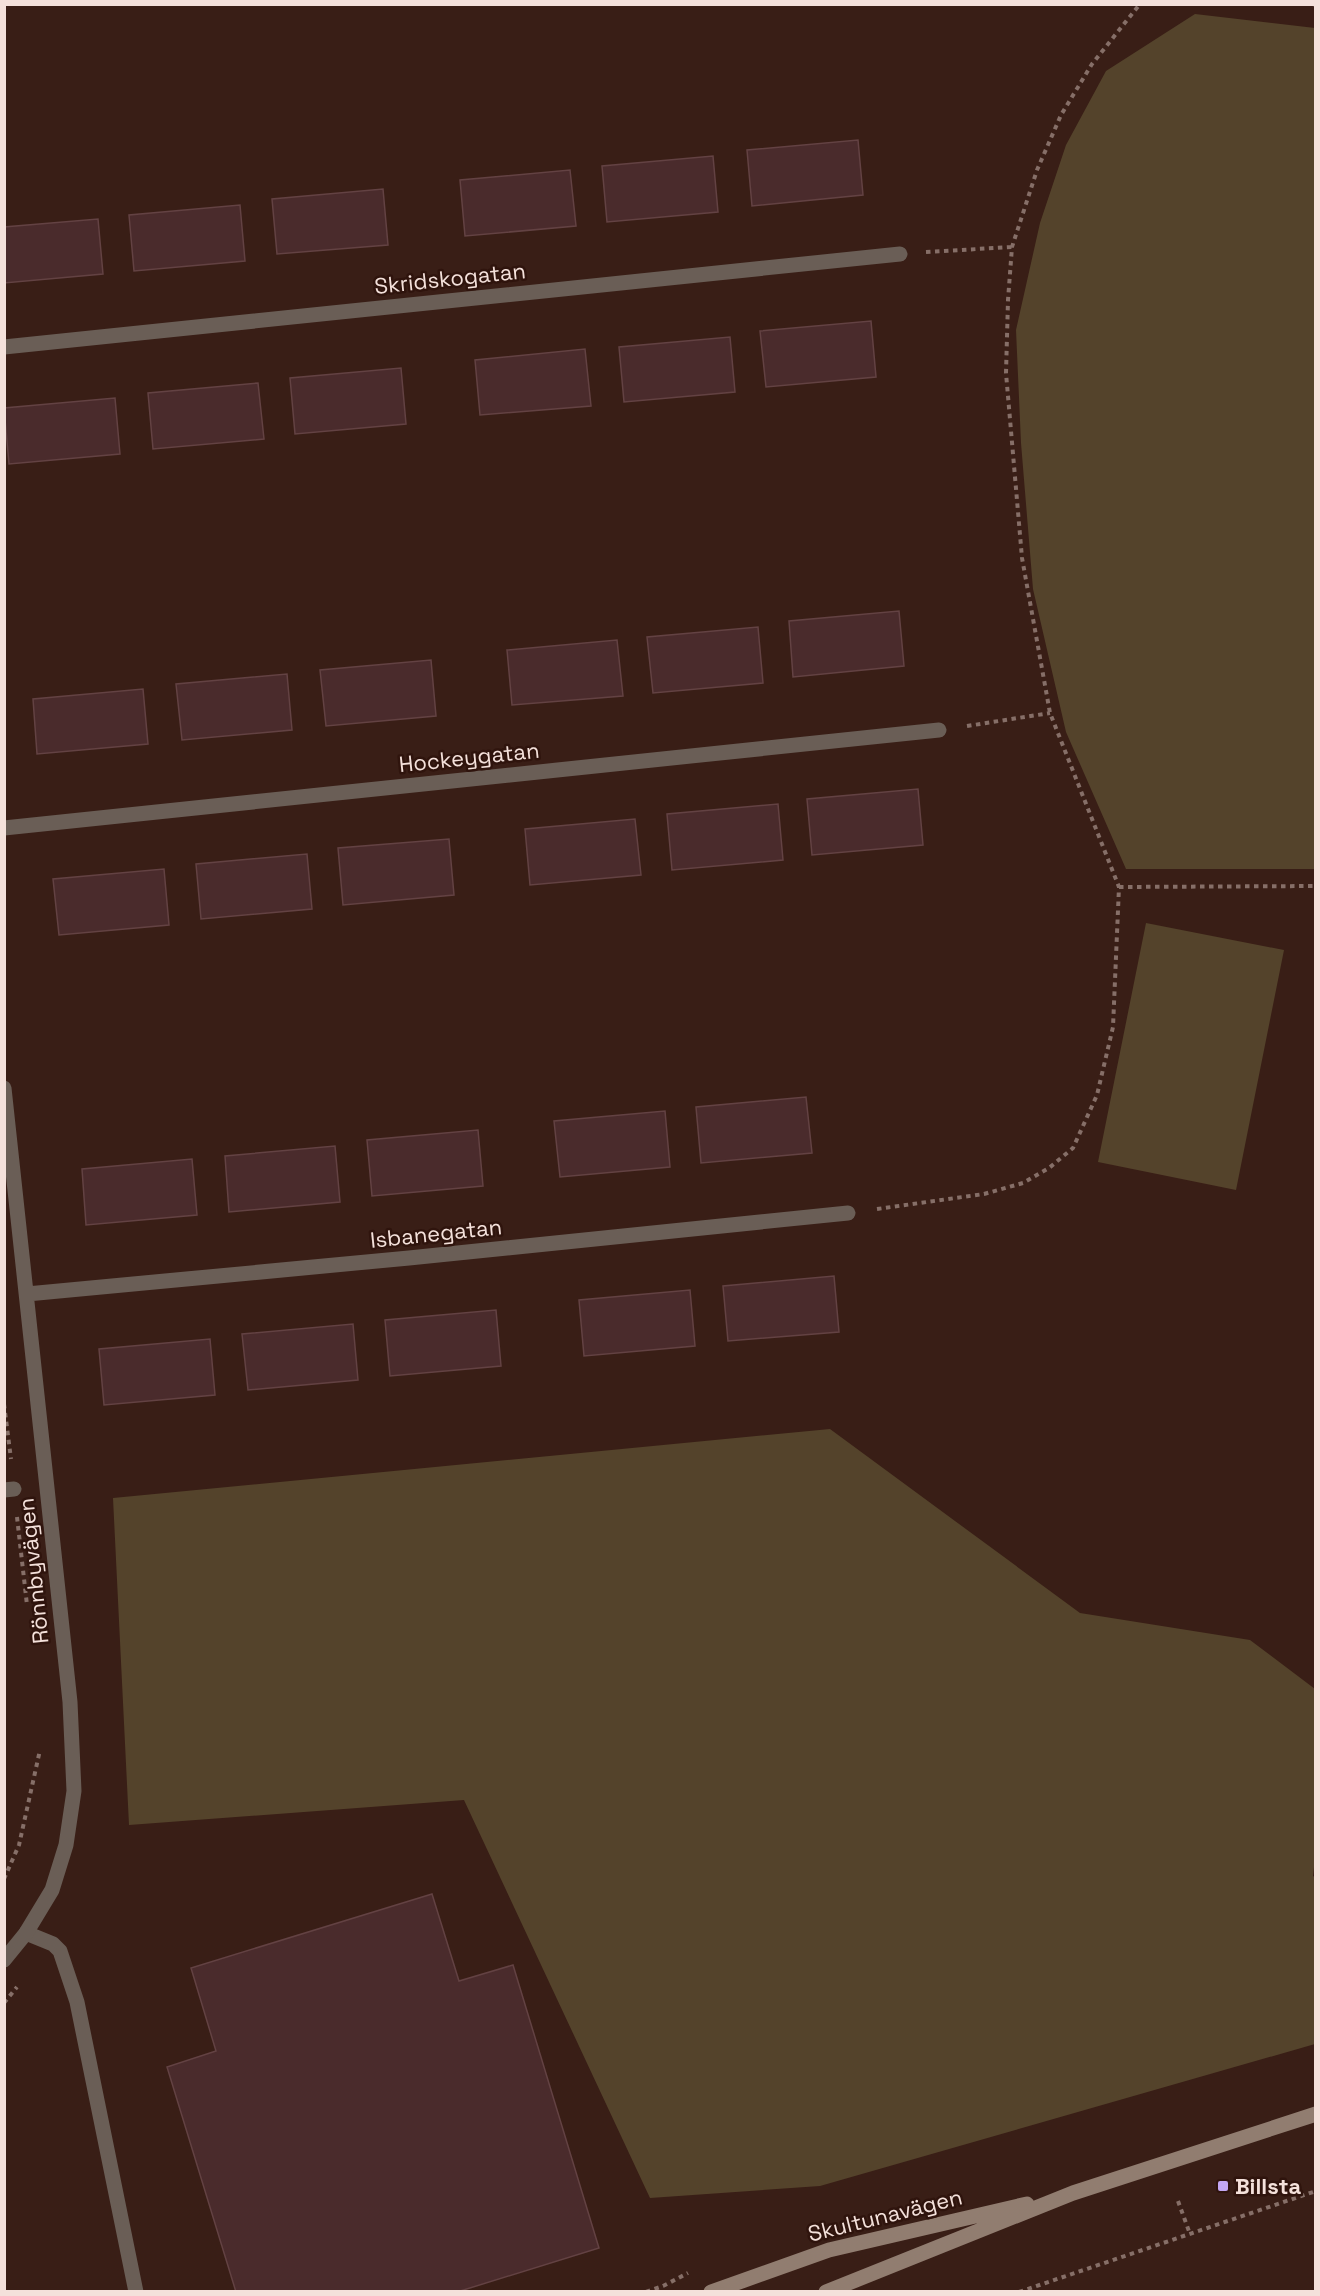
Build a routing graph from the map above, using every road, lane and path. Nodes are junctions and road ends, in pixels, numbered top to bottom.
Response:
1 (1140, 4) edge
2 (1012, 247) junction
3 (900, 254) joint
4 (4, 347) edge
5 (1050, 713) junction
6 (939, 730) joint
7 (4, 828) edge
8 (1316, 886) edge
9 (1119, 887) junction
10 (4, 1088) edge
11 (848, 1213) joint
12 (27, 1294) junction
13 (4, 1404) edge
14 (9, 1489) edge
15 (28, 1615) dead end
16 (42, 1741) dead end
17 (4, 1879) edge
18 (26, 1933) junction
19 (4, 1960) edge
20 (1316, 2114) edge
21 (1316, 2191) edge
22 (1073, 2193) junction
23 (1179, 2201) dead end
24 (1190, 2234) junction
25 (136, 2292) edge
26 (711, 2292) edge
27 (826, 2292) edge
28 (1018, 2292) edge

1 - 2 path
2 - 3 path
2 - 5 path
3 - 4 street, Skridskogatan
5 - 6 path
5 - 9 path
6 - 7 street, Hockeygatan
8 - 9 path
9 - 11 path
10 - 12 street, Rönnbyvägen
11 - 12 street, Isbanegatan
12 - 18 street, Rönnbyvägen
13 - 14 path
14 - 15 path
16 - 17 path
18 - 19 street, Rönnbyvägen
18 - 25 street
20 - 22 main road, Skultunavägen
21 - 24 path
22 - 26 main road, Skultunavägen
22 - 27 main road, Skultunavägen
23 - 24 path
24 - 28 path

